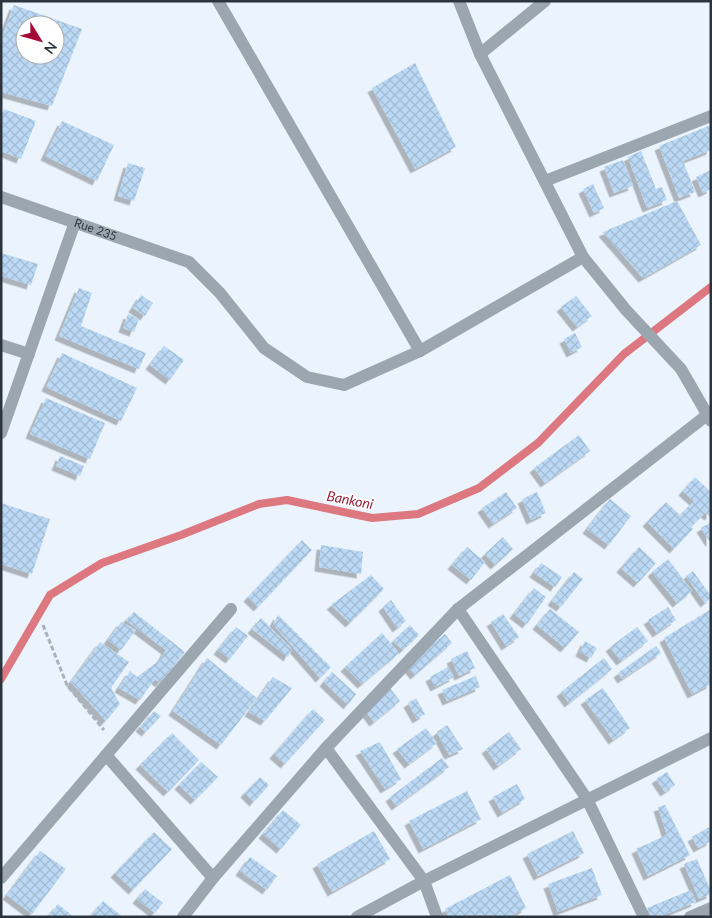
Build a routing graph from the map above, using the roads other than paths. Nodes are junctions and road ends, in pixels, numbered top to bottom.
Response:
1 (218, 1) edge
2 (459, 1) edge
3 (545, 1) edge
4 (480, 54) junction
5 (711, 116) edge
6 (544, 181) junction
7 (1, 197) edge
8 (75, 222) junction
9 (583, 257) junction
10 (1, 345) edge
11 (420, 351) junction
12 (29, 354) junction
13 (709, 416) edge
14 (1, 433) edge
15 (231, 609) dead end
16 (458, 609) junction
17 (711, 738) edge
18 (326, 748) junction
19 (106, 755) junction
20 (588, 799) junction
21 (1, 878) edge
22 (212, 878) junction
23 (424, 881) junction
24 (711, 908) edge
25 (183, 917) edge
26 (357, 917) edge
27 (437, 917) edge
28 (644, 917) edge
29 (690, 917) edge

1 - 11 street
2 - 4 street
3 - 4 street
4 - 6 street
5 - 6 street
6 - 9 street
7 - 8 street, Rue 235
8 - 11 street, Rue 235
8 - 12 street
9 - 11 street
9 - 13 street
10 - 12 street
12 - 14 street
13 - 16 street
15 - 19 street
16 - 18 street
16 - 20 street
17 - 20 street
18 - 22 street
18 - 23 street
19 - 21 street
19 - 22 street
20 - 23 street
20 - 28 street
22 - 25 street
23 - 26 street
23 - 27 street
24 - 29 street

